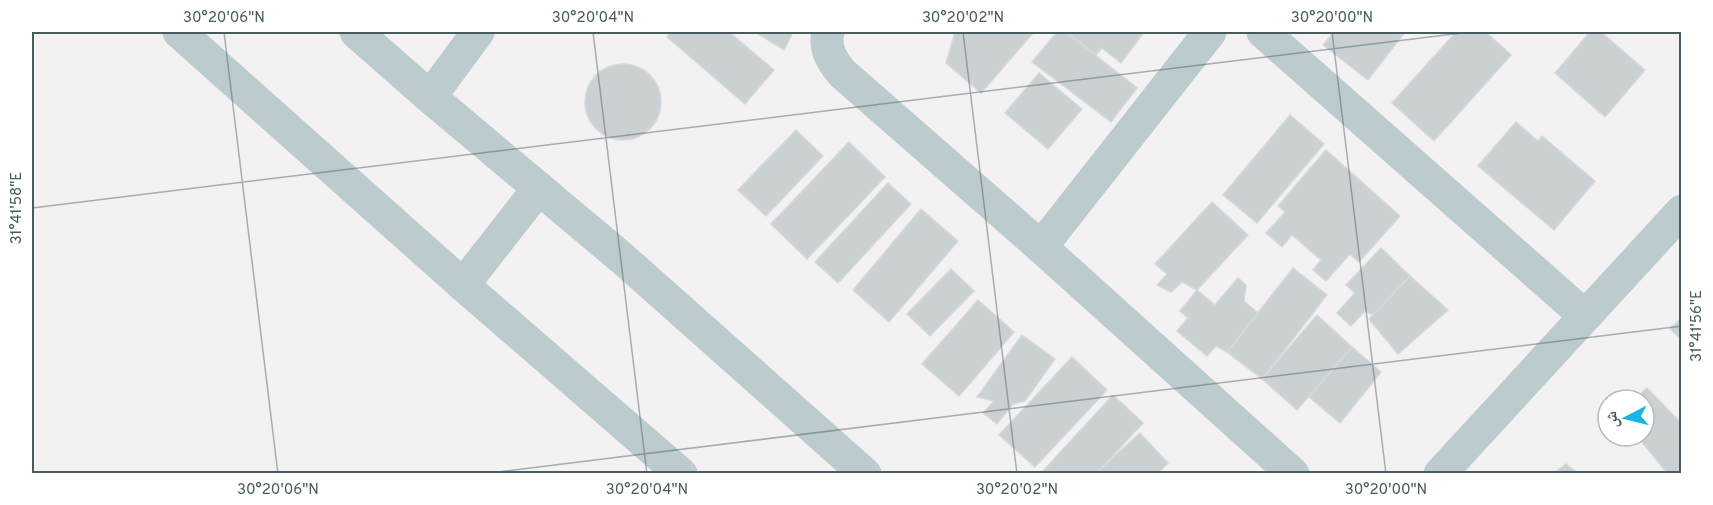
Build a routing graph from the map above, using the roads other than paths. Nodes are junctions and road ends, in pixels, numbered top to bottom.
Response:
1 (179, 32) edge
2 (478, 32) edge
3 (828, 32) edge
4 (1210, 32) edge
5 (1263, 32) edge
6 (368, 35) edge
7 (430, 97) junction
8 (539, 188) junction
9 (1682, 211) edge
10 (1041, 247) junction
11 (463, 285) junction
12 (1585, 316) junction
13 (681, 474) edge
14 (865, 474) edge
15 (1293, 474) edge
16 (1440, 474) edge

1 - 11 street
2 - 7 street
3 - 10 street
4 - 10 street
5 - 12 street
6 - 7 street
7 - 8 street
8 - 11 street
8 - 14 street
9 - 12 street
10 - 15 street
11 - 13 street
12 - 16 street

